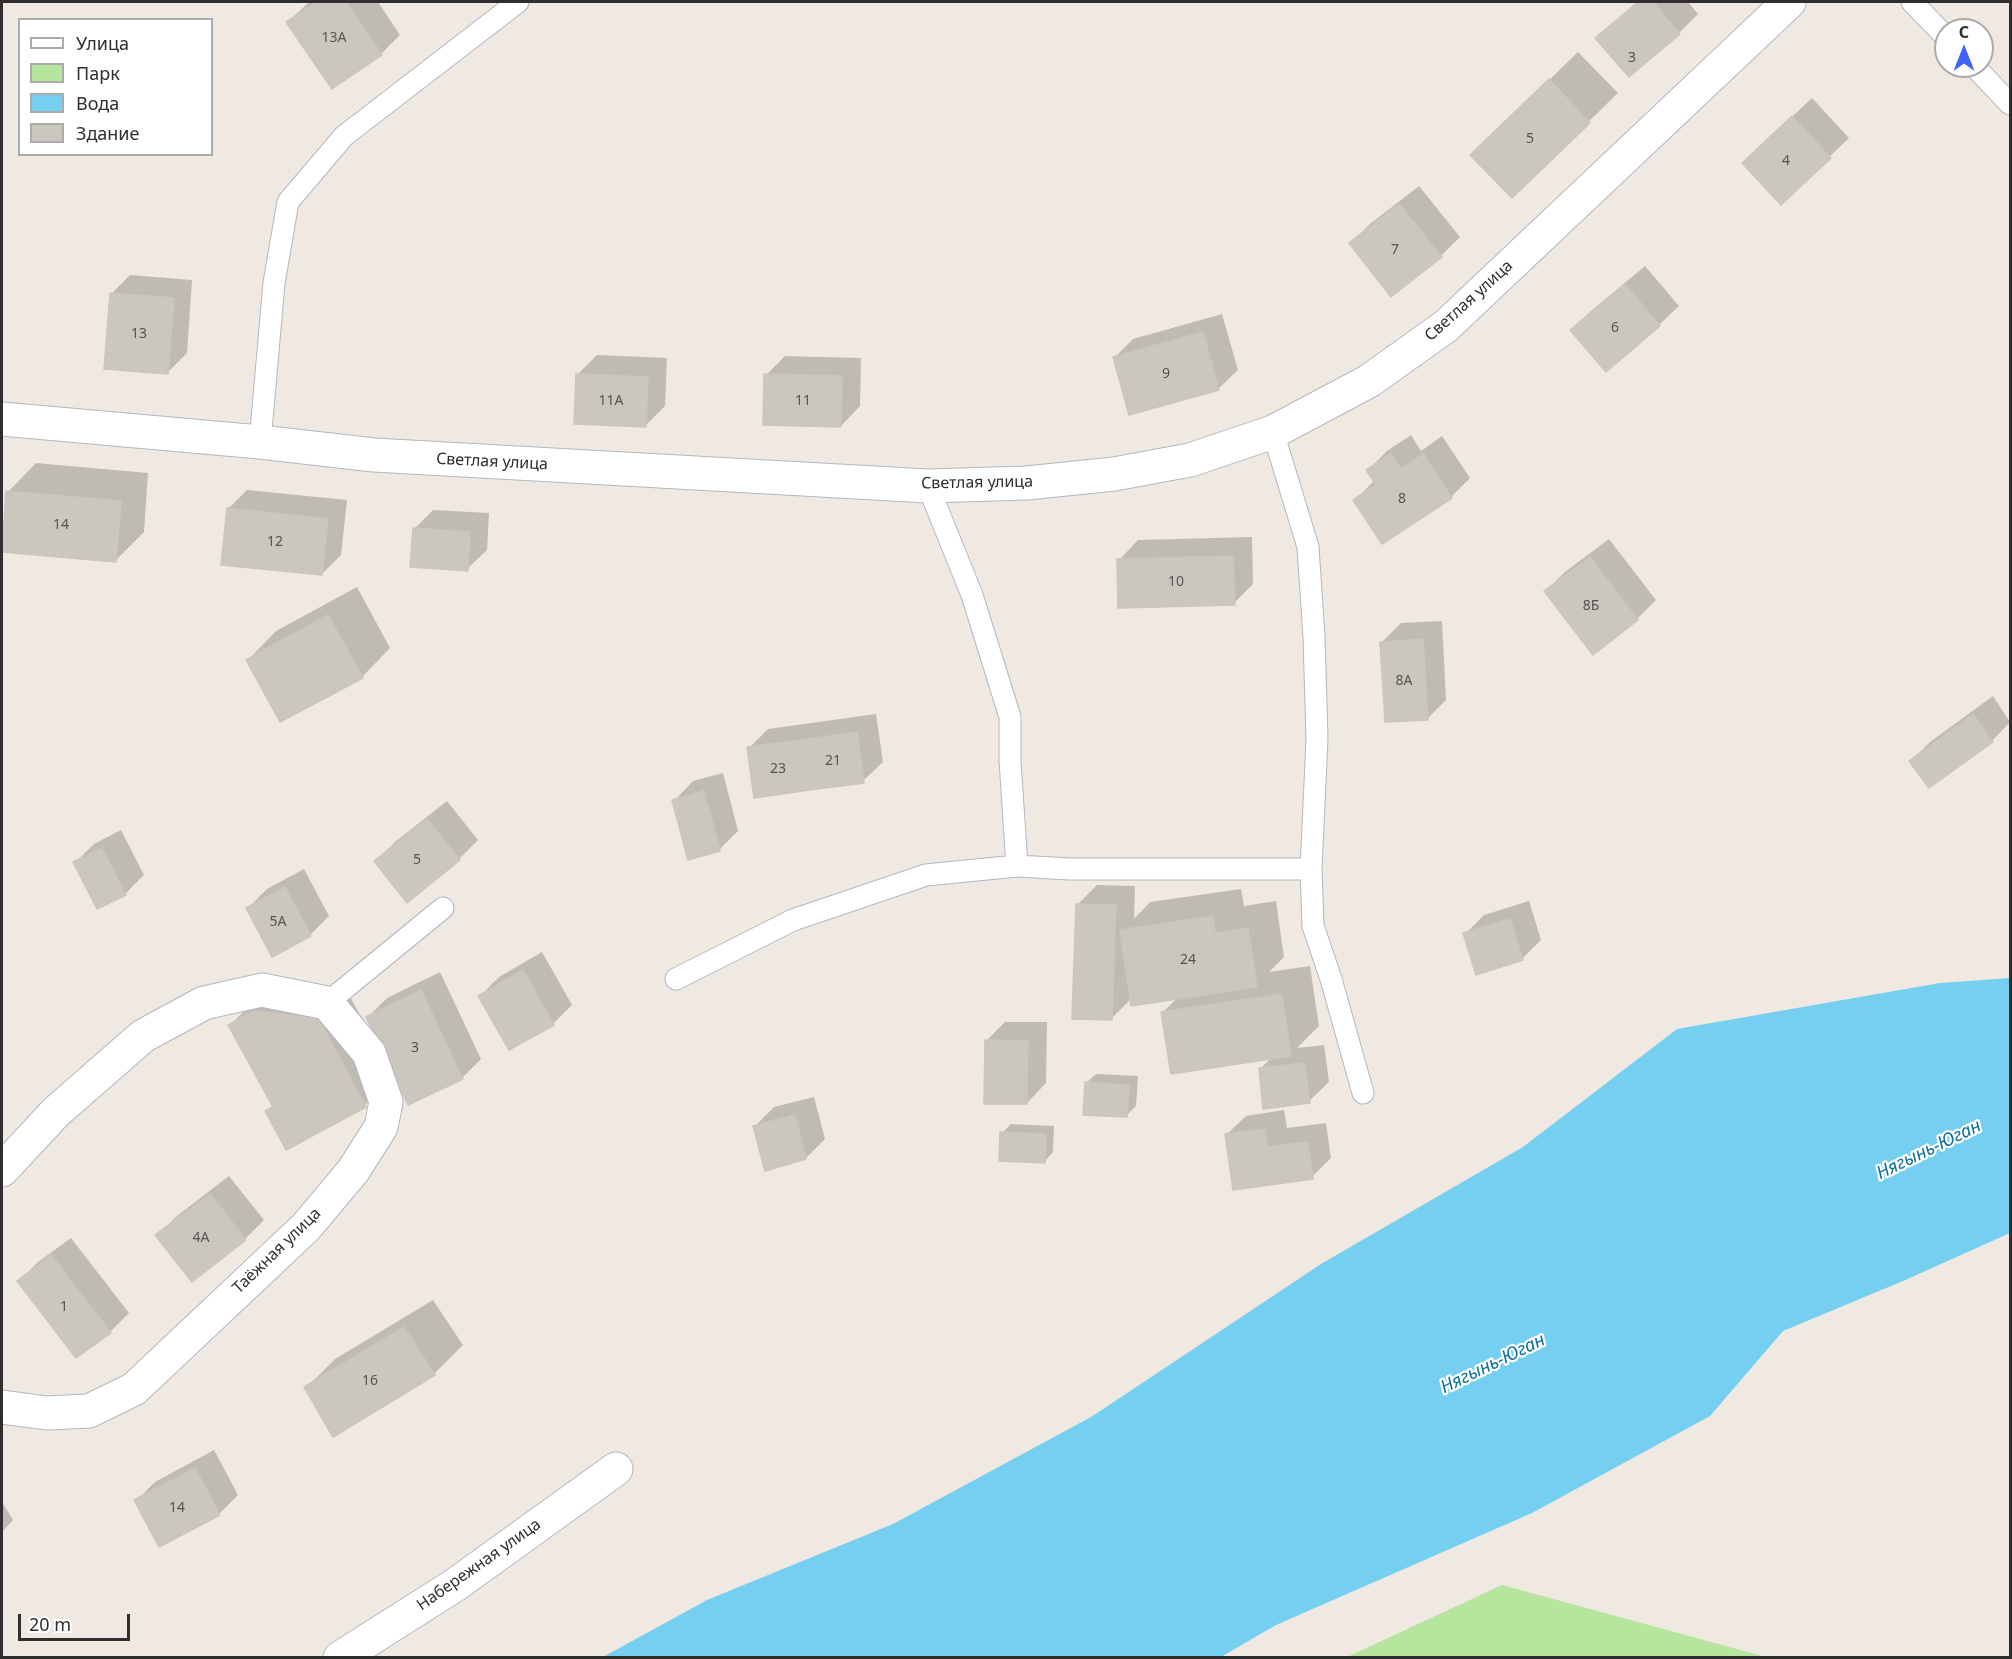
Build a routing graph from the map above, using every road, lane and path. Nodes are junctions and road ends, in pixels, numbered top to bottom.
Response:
1 (518, 2) edge
2 (1789, 2) edge
3 (1912, 2) edge
4 (1934, 25) edge
5 (1985, 78) edge
6 (2010, 104) edge
7 (2, 419) edge
8 (1273, 432) junction
9 (260, 442) junction
10 (928, 486) junction
11 (1017, 866) junction
12 (1311, 869) junction
13 (443, 908) dead end
14 (676, 979) dead end
15 (327, 1003) junction
16 (1363, 1094) dead end
17 (2, 1170) edge
18 (2, 1407) edge
19 (616, 1469) dead end
20 (340, 1658) edge

1 - 9 lane
2 - 8 street, Светлая улица
3 - 4 lane
5 - 6 lane
7 - 9 street, Светлая улица
8 - 10 street, Светлая улица
8 - 12 lane
9 - 10 street, Светлая улица
10 - 11 lane
11 - 12 lane
11 - 14 lane
12 - 16 lane
13 - 15 lane
15 - 17 street
15 - 18 street, Таёжная улица
19 - 20 street, Набережная улица

